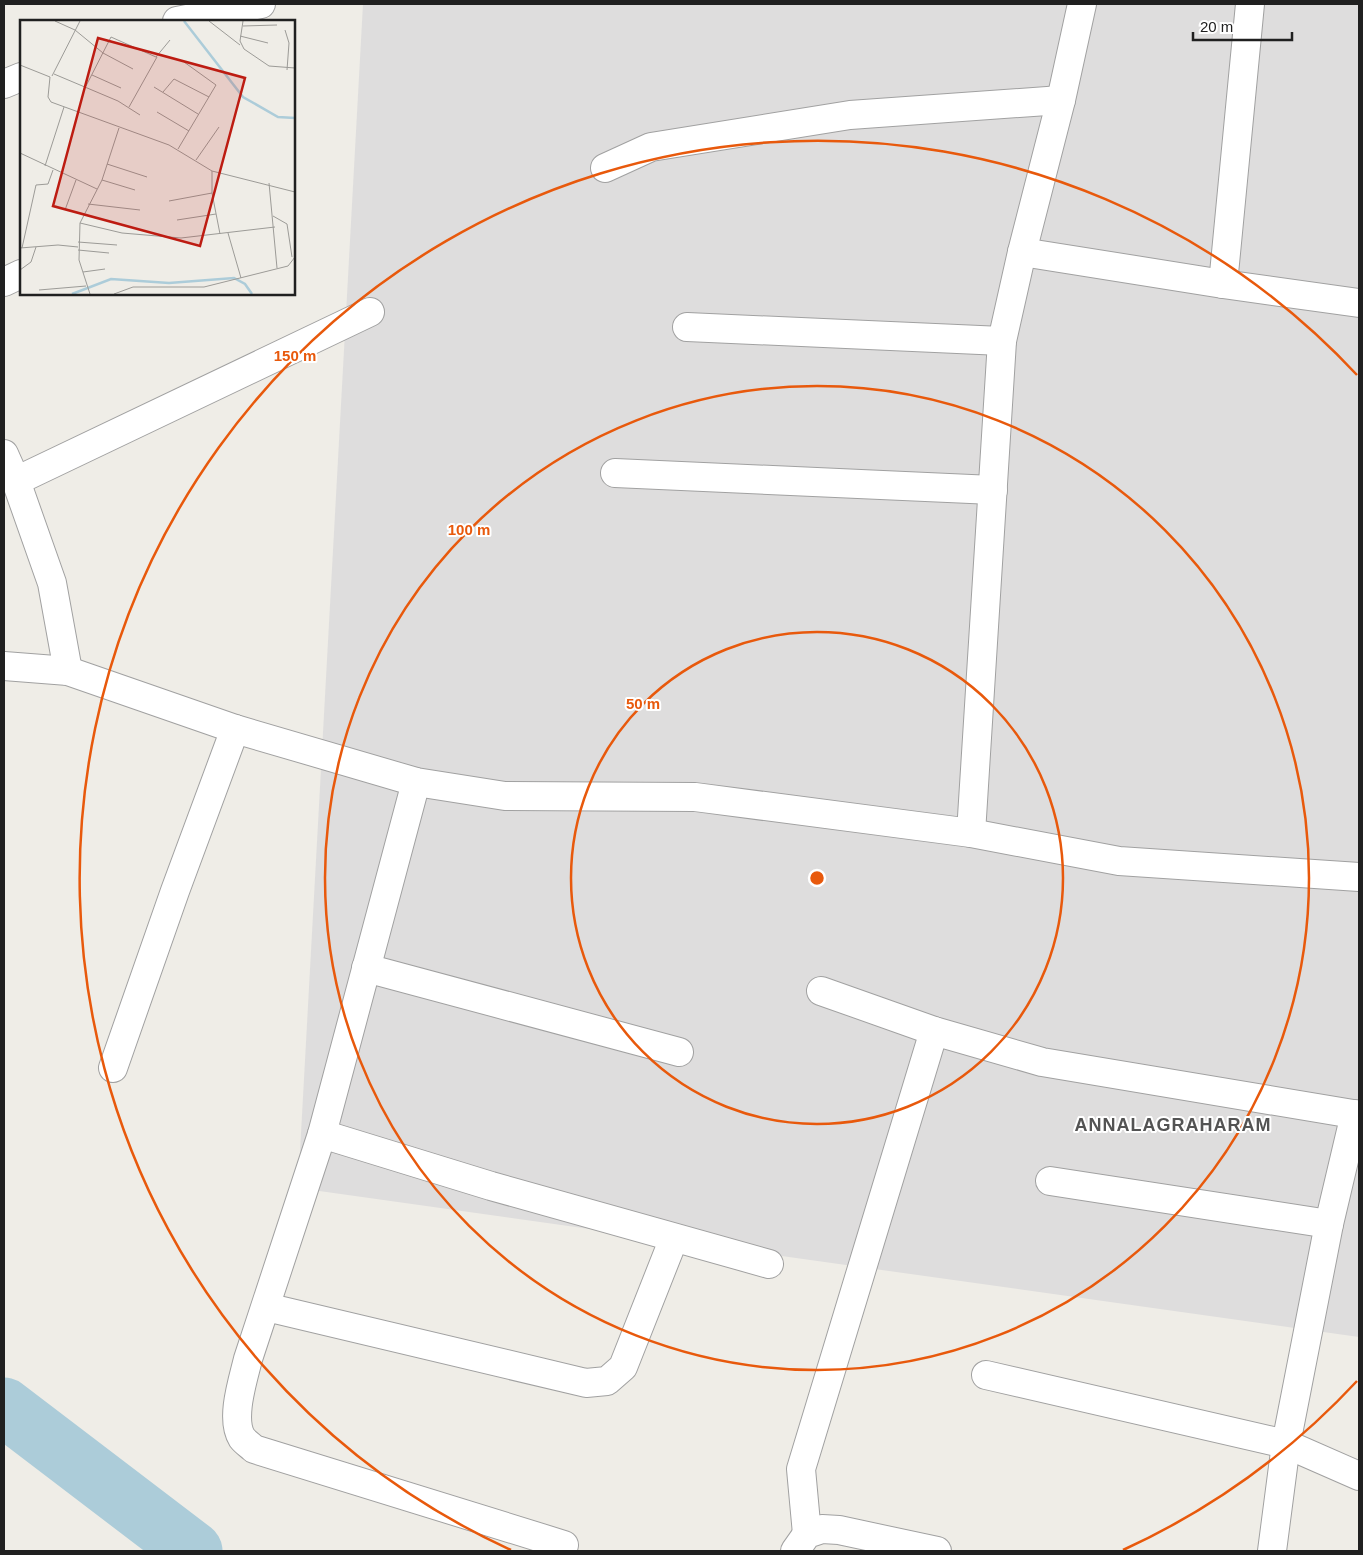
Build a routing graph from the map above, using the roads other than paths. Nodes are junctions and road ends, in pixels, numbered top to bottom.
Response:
1 (262, 4) edge
2 (1082, 4) edge
3 (1250, 4) edge
4 (182, 20) edge
5 (20, 77) edge
6 (4, 84) edge
7 (1061, 100) junction
8 (605, 168) dead end
9 (1022, 252) junction
10 (20, 274) edge
11 (4, 282) edge
12 (1223, 284) junction
13 (1359, 303) edge
14 (370, 312) dead end
15 (687, 327) dead end
16 (1002, 341) junction
17 (4, 454) edge
18 (614, 473) dead end
19 (16, 481) junction
20 (993, 490) junction
21 (4, 666) edge
22 (68, 671) junction
23 (236, 729) junction
24 (416, 782) junction
25 (971, 833) junction
26 (1359, 876) edge
27 (366, 968) junction
28 (821, 991) dead end
29 (934, 1031) junction
30 (679, 1052) dead end
31 (113, 1068) dead end
32 (1357, 1114) edge
33 (322, 1134) junction
34 (1050, 1181) dead end
35 (1329, 1224) junction
36 (674, 1238) junction
37 (769, 1264) dead end
38 (266, 1307) junction
39 (986, 1375) dead end
40 (1286, 1444) junction
41 (1359, 1476) edge
42 (801, 1543) edge
43 (564, 1545) dead end
44 (937, 1551) edge
45 (1272, 1551) edge

1 - 4 street
2 - 7 street
3 - 12 street
5 - 6 street
7 - 8 street
7 - 9 street
9 - 12 street
9 - 16 street
10 - 11 street
12 - 13 street
14 - 19 street
15 - 16 street
16 - 20 street
17 - 19 street
18 - 20 street
19 - 22 street
20 - 25 street
21 - 22 street
22 - 23 street
23 - 24 street
23 - 31 street
24 - 25 street
24 - 27 street
25 - 26 street
27 - 30 street
27 - 33 street
28 - 29 street
29 - 32 street
29 - 42 street
32 - 35 street
33 - 36 street
33 - 38 street
34 - 35 street
35 - 40 street
36 - 37 street
36 - 38 street
38 - 43 street
39 - 40 street
40 - 41 street
40 - 45 street
42 - 44 street

